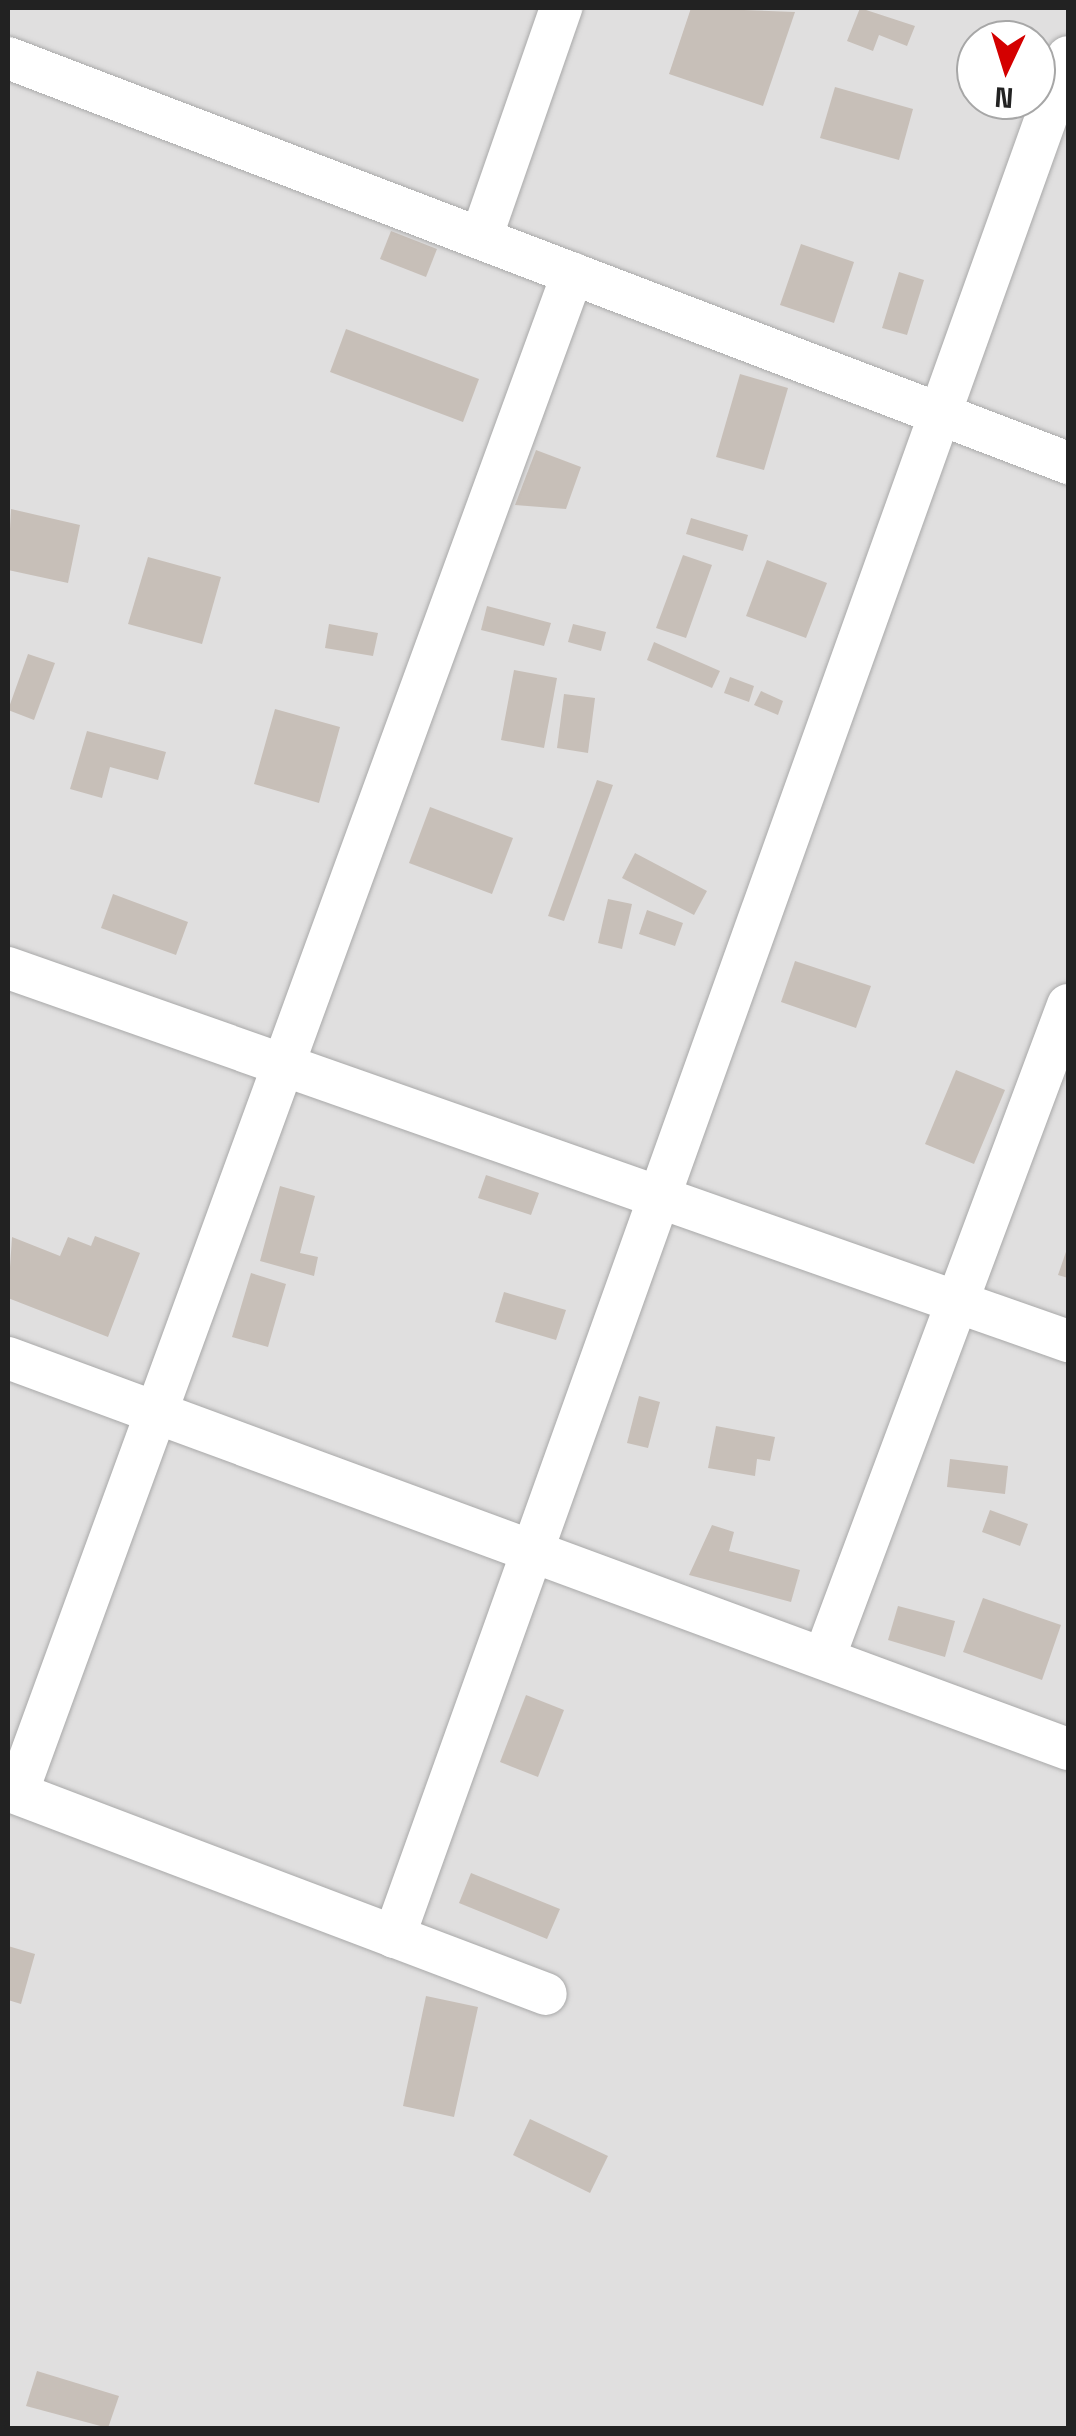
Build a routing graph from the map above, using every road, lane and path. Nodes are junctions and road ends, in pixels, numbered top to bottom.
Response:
1 (561, 8) edge
2 (8, 58) edge
3 (1068, 58) edge
4 (1057, 123) edge
5 (481, 238) junction
6 (573, 273) junction
7 (940, 414) junction
8 (1068, 463) edge
9 (8, 968) edge
10 (1068, 1005) edge
11 (283, 1066) junction
12 (659, 1197) junction
13 (957, 1302) junction
14 (1068, 1341) edge
15 (8, 1358) edge
16 (156, 1413) junction
17 (532, 1551) junction
18 (824, 1658) junction
19 (1068, 1749) edge
20 (12, 1792) edge
21 (394, 1937) junction
22 (546, 1994) dead end

1 - 5 street
2 - 5 street
3 - 4 street
4 - 7 street
5 - 6 street
6 - 7 street
6 - 11 street
7 - 8 street
7 - 12 street
9 - 11 street
10 - 13 street
11 - 12 street
11 - 16 street
12 - 13 street
12 - 17 street
13 - 14 street
13 - 18 street
15 - 16 street
16 - 17 street
16 - 20 street
17 - 18 street
17 - 21 street
18 - 19 street
20 - 21 street
21 - 22 street

